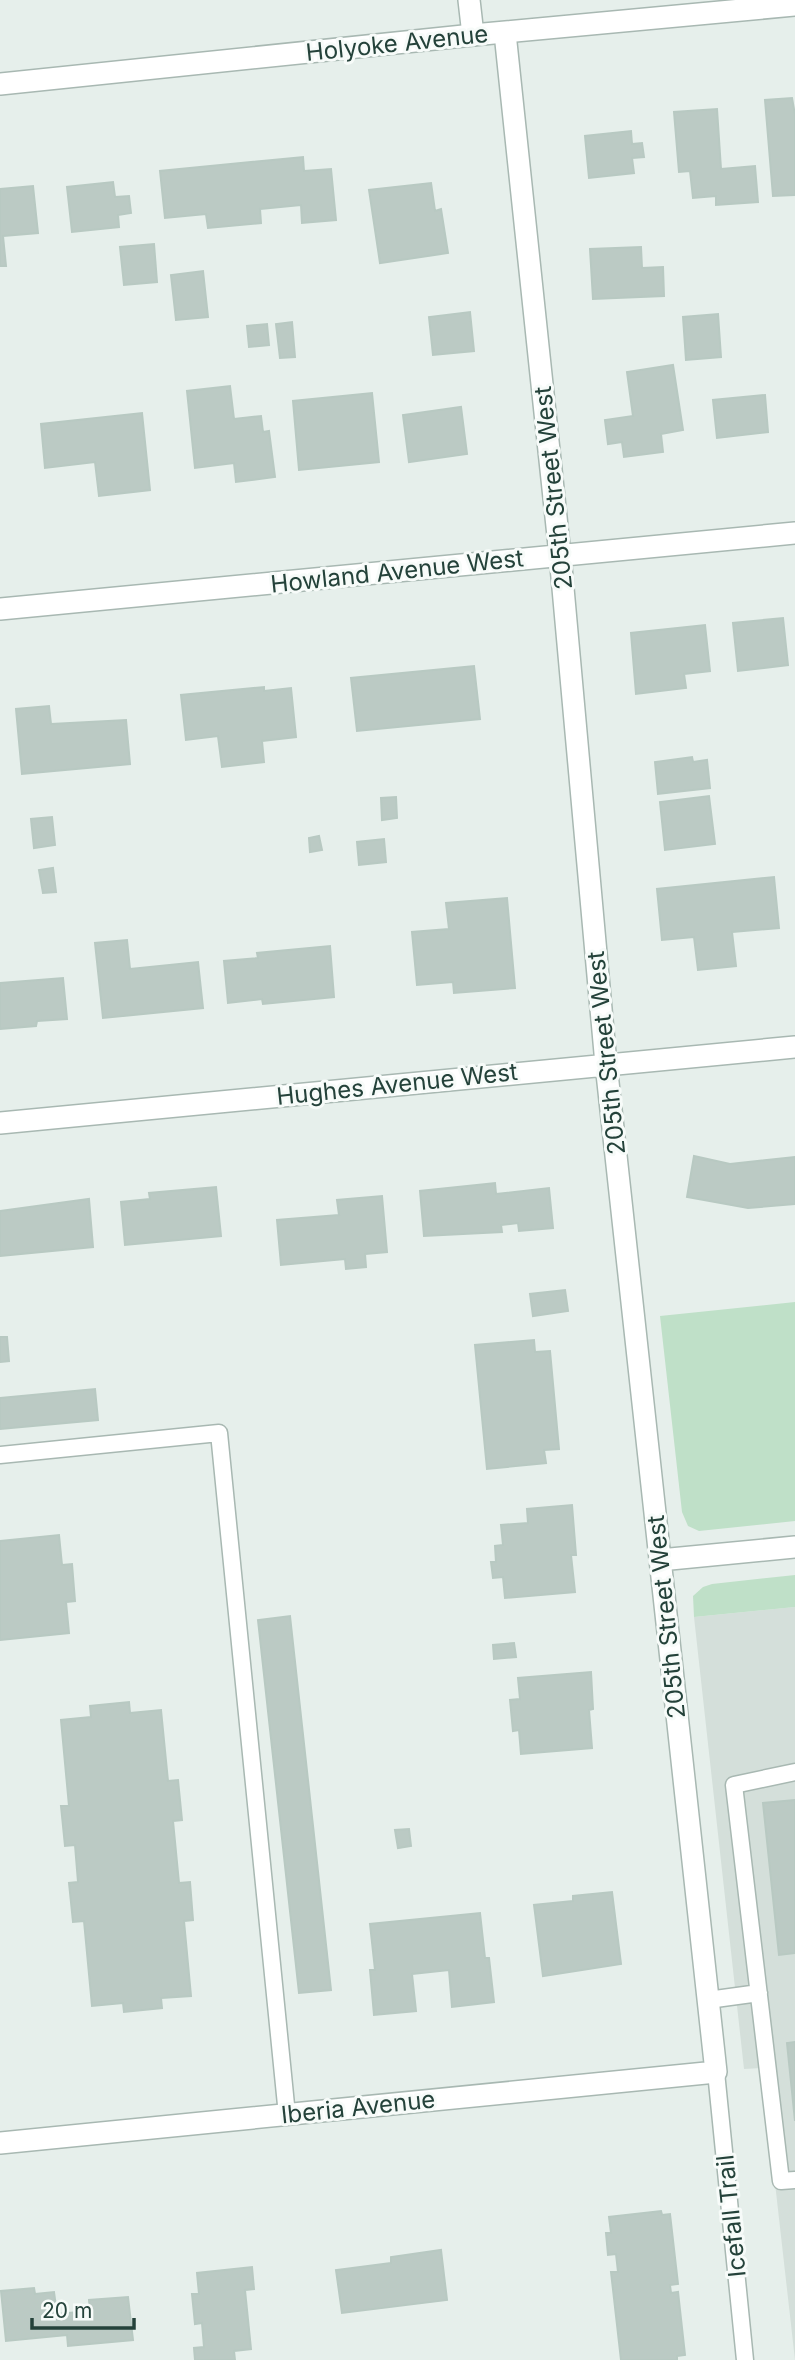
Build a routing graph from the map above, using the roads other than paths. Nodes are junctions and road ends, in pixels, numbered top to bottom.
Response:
1 (469, 0) edge
2 (795, 5) edge
3 (505, 33) junction
4 (473, 35) junction
5 (0, 84) edge
6 (795, 533) edge
7 (561, 555) junction
8 (0, 609) edge
9 (795, 1047) edge
10 (606, 1064) junction
11 (0, 1123) edge
12 (0, 1455) edge
13 (795, 1547) edge
14 (660, 1560) junction
15 (795, 1772) edge
16 (759, 1993) junction
17 (708, 2000) junction
18 (716, 2072) junction
19 (287, 2115) junction
20 (0, 2143) edge
21 (795, 2180) edge
22 (745, 2360) edge

1 - 4 street
2 - 3 street, Holyoke Avenue
3 - 4 street, Holyoke Avenue
3 - 7 street, 205th Street West
4 - 5 street, Holyoke Avenue
6 - 7 street, Howland Avenue West
7 - 8 street, Howland Avenue West
7 - 10 street, 205th Street West
9 - 10 street, Hughes Avenue West
10 - 11 street, Hughes Avenue West
10 - 14 street, 205th Street West
12 - 19 lane
13 - 14 street
14 - 17 street, 205th Street West
15 - 16 lane
16 - 17 lane
16 - 21 lane
17 - 18 street, 205th Street West
18 - 19 street, Iberia Avenue
18 - 22 lane, Icefall Trail
19 - 20 street, Iberia Avenue

